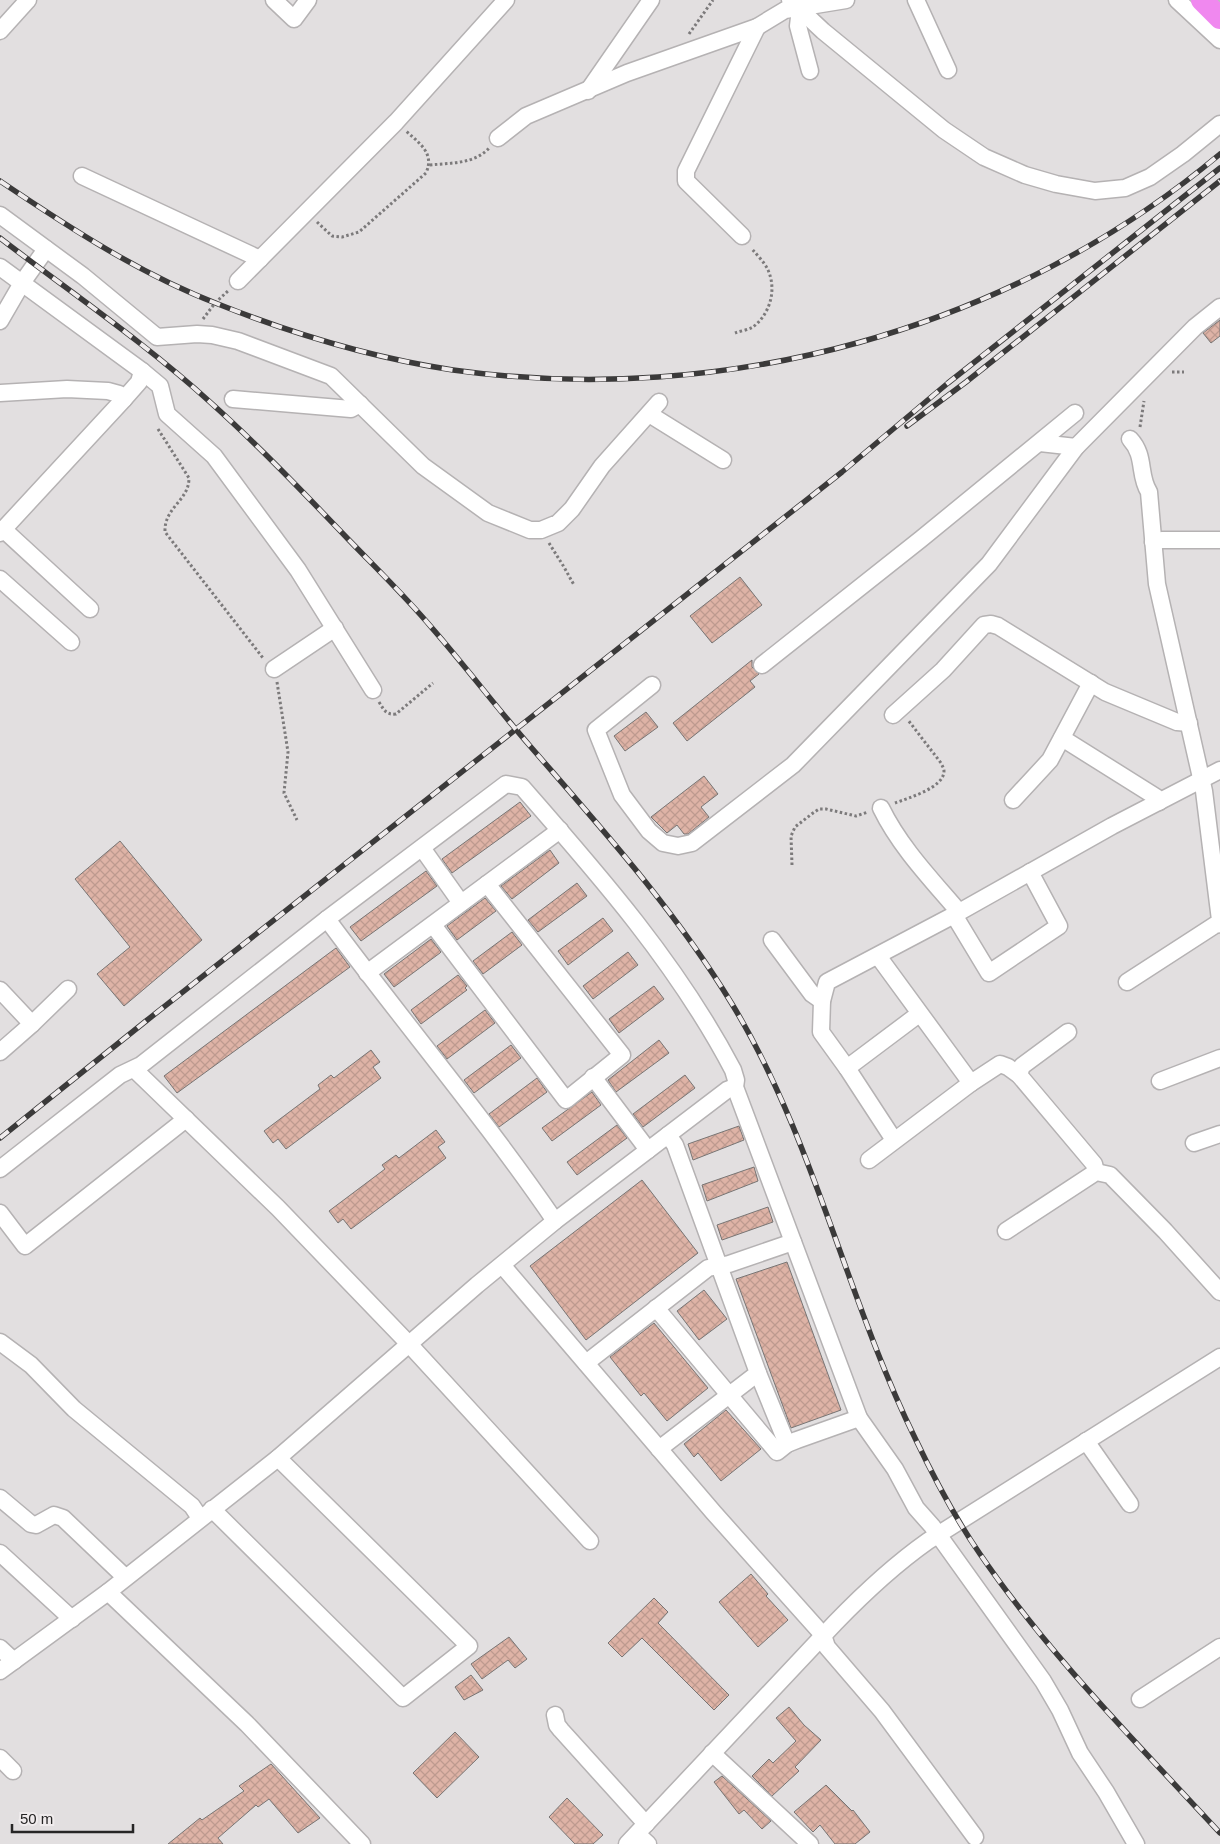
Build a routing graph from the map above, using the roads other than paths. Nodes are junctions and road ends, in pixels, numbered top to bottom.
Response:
1 (28, 0) edge
2 (274, 0) edge
3 (308, 0) edge
4 (506, 0) edge
5 (650, 0) edge
6 (846, 0) edge
7 (916, 0) edge
8 (1177, 0) edge
9 (1202, 0) edge
10 (795, 4) edge
11 (1220, 18) edge
12 (757, 27) junction
13 (0, 31) edge
14 (1220, 40) edge
15 (948, 70) dead end
16 (810, 71) dead end
17 (587, 91) junction
18 (1220, 124) edge
19 (498, 138) road end
20 (82, 176) dead end
21 (0, 215) edge
22 (742, 236) road end
23 (46, 249) junction
24 (260, 259) junction
25 (0, 267) edge
26 (238, 281) road end
27 (22, 283) junction
28 (1220, 307) edge
29 (0, 321) edge
30 (142, 371) junction
31 (0, 392) edge
32 (124, 399) junction
33 (232, 400) dead end
34 (360, 404) junction
35 (1075, 413) dead end
36 (1040, 443) junction
37 (1133, 443) road end
38 (1076, 447) junction
39 (723, 460) dead end
40 (2, 531) edge
41 (1220, 540) edge
42 (1153, 542) junction
43 (0, 579) edge
44 (90, 609) dead end
45 (335, 628) junction
46 (71, 642) dead end
47 (762, 665) dead end
48 (274, 669) road end
49 (1091, 683) junction
50 (652, 685) dead end
51 (373, 690) road end
52 (893, 715) dead end
53 (1189, 723) junction
54 (1062, 738) junction
55 (1220, 770) edge
56 (1202, 779) junction
57 (1013, 800) dead end
58 (1159, 802) junction
59 (880, 808) dead end
60 (560, 830) junction
61 (422, 848) junction
62 (1030, 872) junction
63 (487, 884) junction
64 (461, 903) junction
65 (956, 914) junction
66 (327, 919) junction
67 (1220, 922) edge
68 (433, 925) junction
69 (772, 940) dead end
70 (878, 956) junction
71 (367, 973) junction
72 (1127, 982) dead end
73 (0, 990) edge
74 (68, 990) dead end
75 (822, 1000) junction
76 (919, 1014) junction
77 (32, 1024) junction
78 (1068, 1032) dead end
79 (0, 1052) edge
80 (1220, 1058) edge
81 (847, 1068) junction
82 (134, 1069) junction
83 (1019, 1075) junction
84 (593, 1077) junction
85 (1160, 1081) dead end
86 (971, 1083) junction
87 (735, 1087) junction
88 (186, 1119) junction
89 (1220, 1134) edge
90 (668, 1135) junction
91 (894, 1140) junction
92 (1194, 1143) dead end
93 (648, 1150) junction
94 (869, 1160) dead end
95 (0, 1169) edge
96 (1096, 1172) junction
97 (0, 1213) edge
98 (555, 1221) junction
99 (1006, 1230) dead end
100 (793, 1242) junction
101 (502, 1265) junction
102 (719, 1266) junction
103 (1220, 1292) edge
104 (656, 1308) junction
105 (0, 1342) edge
106 (409, 1344) junction
107 (1220, 1357) edge
108 (586, 1363) junction
109 (758, 1373) junction
110 (730, 1395) junction
111 (859, 1418) junction
112 (1086, 1441) junction
113 (787, 1444) junction
114 (660, 1449) junction
115 (278, 1458) junction
116 (0, 1498) edge
117 (1130, 1504) dead end
118 (206, 1513) junction
119 (938, 1535) junction
120 (590, 1541) dead end
121 (0, 1553) edge
122 (125, 1577) junction
123 (108, 1592) junction
124 (72, 1619) junction
125 (823, 1635) junction
126 (1220, 1647) edge
127 (0, 1648) edge
128 (14, 1661) junction
129 (0, 1671) edge
130 (1140, 1699) dead end
131 (555, 1715) dead end
132 (712, 1753) junction
133 (0, 1758) edge
134 (14, 1771) dead end
135 (640, 1836) edge
136 (974, 1837) dead end
137 (362, 1844) edge
138 (810, 1844) edge
139 (1136, 1844) edge

1 - 13 street
2 - 3 street
4 - 24 street
5 - 17 street
6 - 10 street
7 - 15 street
8 - 14 street
9 - 11 highway
10 - 12 street
10 - 16 street
10 - 18 street
12 - 17 street
12 - 22 street
17 - 19 street
20 - 24 street
21 - 23 street
23 - 27 street
23 - 34 street
24 - 26 street
25 - 27 street
27 - 29 street
27 - 30 street
28 - 38 street
30 - 32 street
30 - 45 street
31 - 32 street
32 - 40 street
33 - 34 street
34 - 39 street
35 - 36 street
36 - 38 street
36 - 47 street
37 - 42 street
38 - 50 street
40 - 44 street
41 - 42 street
42 - 53 street
43 - 46 street
45 - 48 street
45 - 51 street
49 - 52 street
49 - 53 street
49 - 54 street
53 - 56 street
54 - 57 street
54 - 58 street
55 - 56 street
56 - 58 street
56 - 67 street
58 - 62 street
59 - 65 street
60 - 61 street
60 - 63 street
60 - 87 street
61 - 64 street
61 - 66 street
62 - 65 street
62 - 65 street
63 - 64 street
63 - 84 street
64 - 68 street
65 - 70 street
66 - 71 street
66 - 82 street
67 - 72 street
68 - 71 street
68 - 84 street
69 - 75 street
70 - 75 street
70 - 76 street
71 - 98 street
73 - 77 street
74 - 77 street
75 - 81 street
76 - 81 street
76 - 86 street
77 - 79 street
78 - 83 street
80 - 85 street
81 - 91 street
82 - 88 street
82 - 95 street
83 - 86 street
83 - 96 street
84 - 93 street
86 - 91 street
87 - 90 street
87 - 100 street
88 - 97 street
88 - 106 street
89 - 92 street
90 - 93 street
90 - 102 street
91 - 94 street
93 - 98 street
96 - 99 street
96 - 103 street
98 - 101 street
100 - 102 street
100 - 111 street
101 - 106 street
101 - 108 street
102 - 104 street
102 - 109 street
104 - 108 street
104 - 110 street
105 - 118 street
106 - 115 street
106 - 120 street
107 - 112 street
108 - 114 street
109 - 110 street
109 - 113 street
110 - 113 street
110 - 114 street
111 - 113 street
111 - 119 street
112 - 117 street
112 - 119 street
114 - 125 street
115 - 118 street
115 - 118 street
116 - 122 street
118 - 122 street
119 - 125 street
119 - 139 street
121 - 124 street
122 - 123 street
123 - 124 street
123 - 137 street
124 - 128 street
125 - 132 street
125 - 136 street
126 - 130 street
127 - 128 street
128 - 129 street
131 - 135 street
132 - 135 street
132 - 138 street
133 - 134 street

